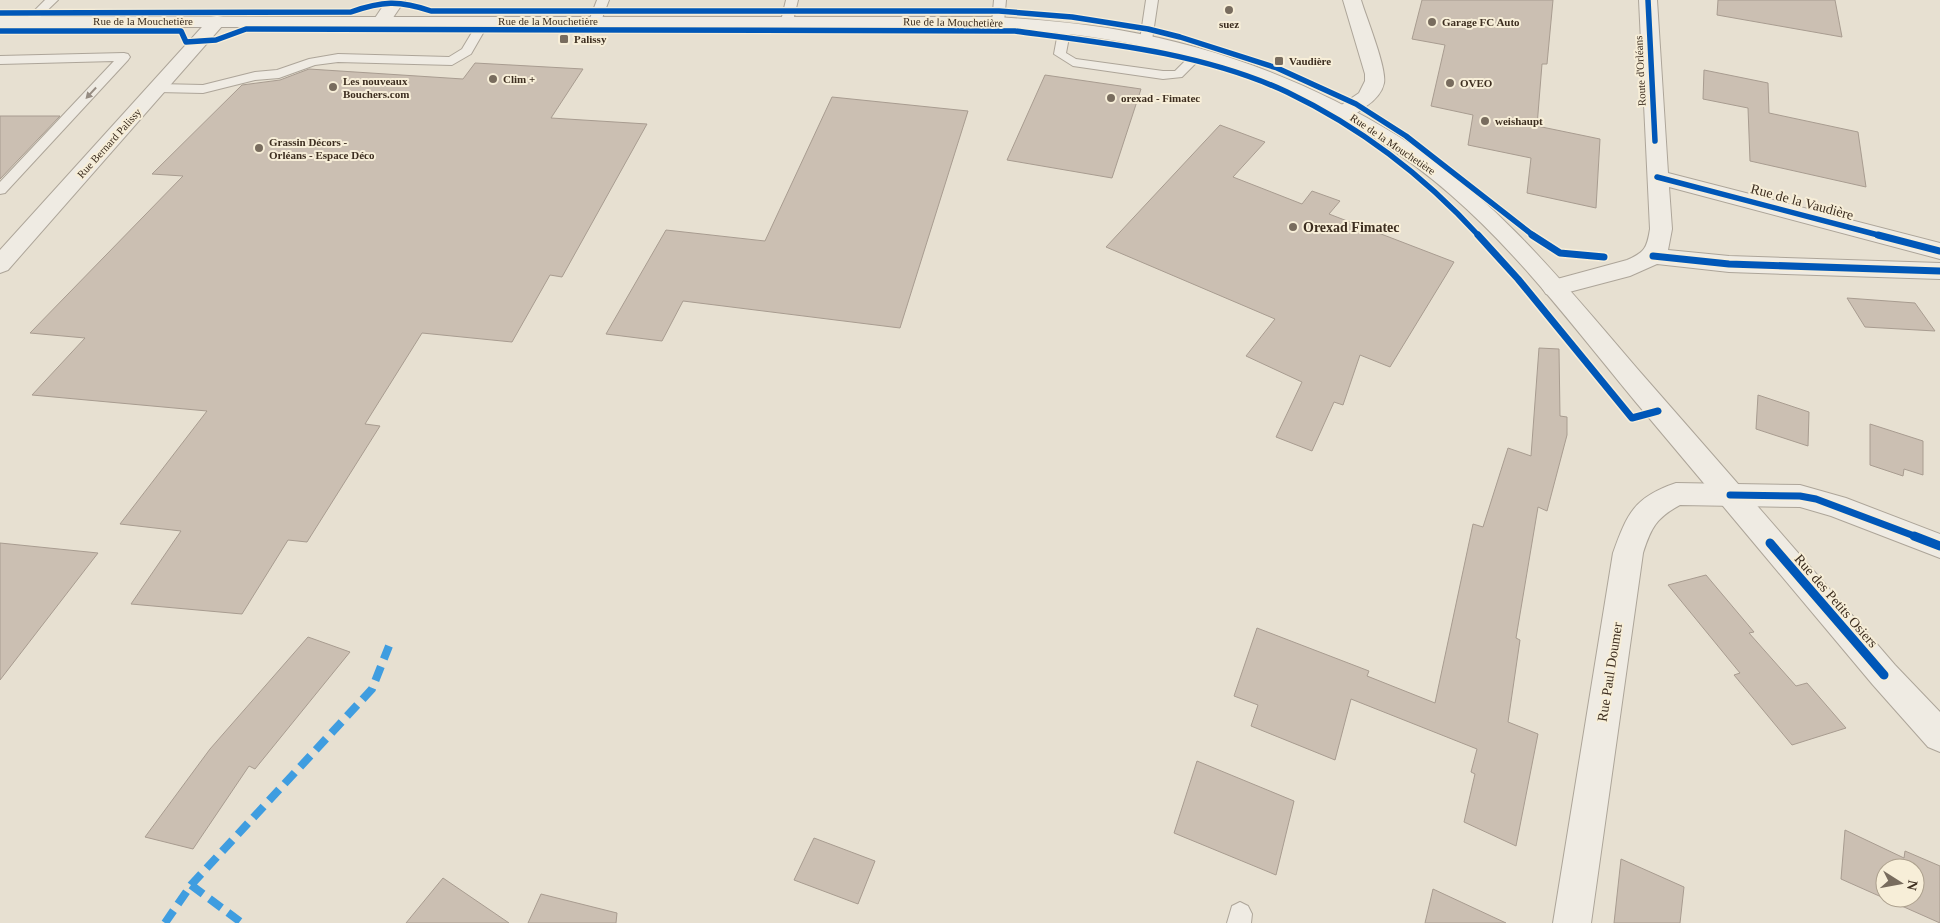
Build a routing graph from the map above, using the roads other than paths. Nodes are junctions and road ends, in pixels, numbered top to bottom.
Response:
1 (52, 0) edge
2 (396, 0) edge
3 (603, 0) edge
4 (792, 0) edge
5 (1000, 0) edge
6 (1152, 0) edge
7 (1352, 0) edge
8 (1648, 0) edge
9 (217, 21) junction
10 (382, 21) junction
11 (484, 21) junction
12 (595, 21) junction
13 (787, 21) junction
14 (0, 22) edge
15 (29, 22) junction
16 (998, 22) junction
17 (1065, 27) junction
18 (1146, 40) junction
19 (1198, 54) junction
20 (0, 60) edge
21 (158, 88) junction
22 (1344, 112) junction
23 (1658, 177) junction
24 (0, 190) edge
25 (1940, 251) edge
26 (1653, 256) junction
27 (0, 266) edge
28 (1940, 271) edge
29 (1554, 288) junction
30 (1730, 495) junction
31 (1940, 546) edge
32 (1940, 736) edge
33 (1572, 923) edge

1 - 15 lane
2 - 10 street
3 - 12 lane
4 - 13 lane
5 - 16 lane
6 - 18 lane
7 - 22 street
8 - 23 street, Route d'Orléans
9 - 10 street, Rue de la Mouchetière
9 - 15 street, Rue de la Mouchetière
9 - 21 street, Rue Bernard Palissy
10 - 11 street, Rue de la Mouchetière
11 - 12 street, Rue de la Mouchetière
11 - 21 lane
12 - 13 street, Rue de la Mouchetière
13 - 16 street, Rue de la Mouchetière
14 - 15 street, Rue de la Mouchetière
16 - 17 street, Rue de la Mouchetière
17 - 18 street, Rue de la Mouchetière
17 - 19 lane
18 - 19 street, Rue de la Mouchetière
19 - 22 street, Rue de la Mouchetière
20 -> 24 lane
21 - 27 street, Rue Bernard Palissy
22 - 29 street, Rue de la Mouchetière
23 - 25 street, Rue de la Vaudière
23 - 26 street, Route d'Orléans
26 - 28 street
26 - 29 street
29 - 30 street, Rue de la Mouchetière
30 - 31 street, Rue Paul Doumer
30 - 32 street, Rue des Petits Osiers
30 - 33 street, Rue Paul Doumer

